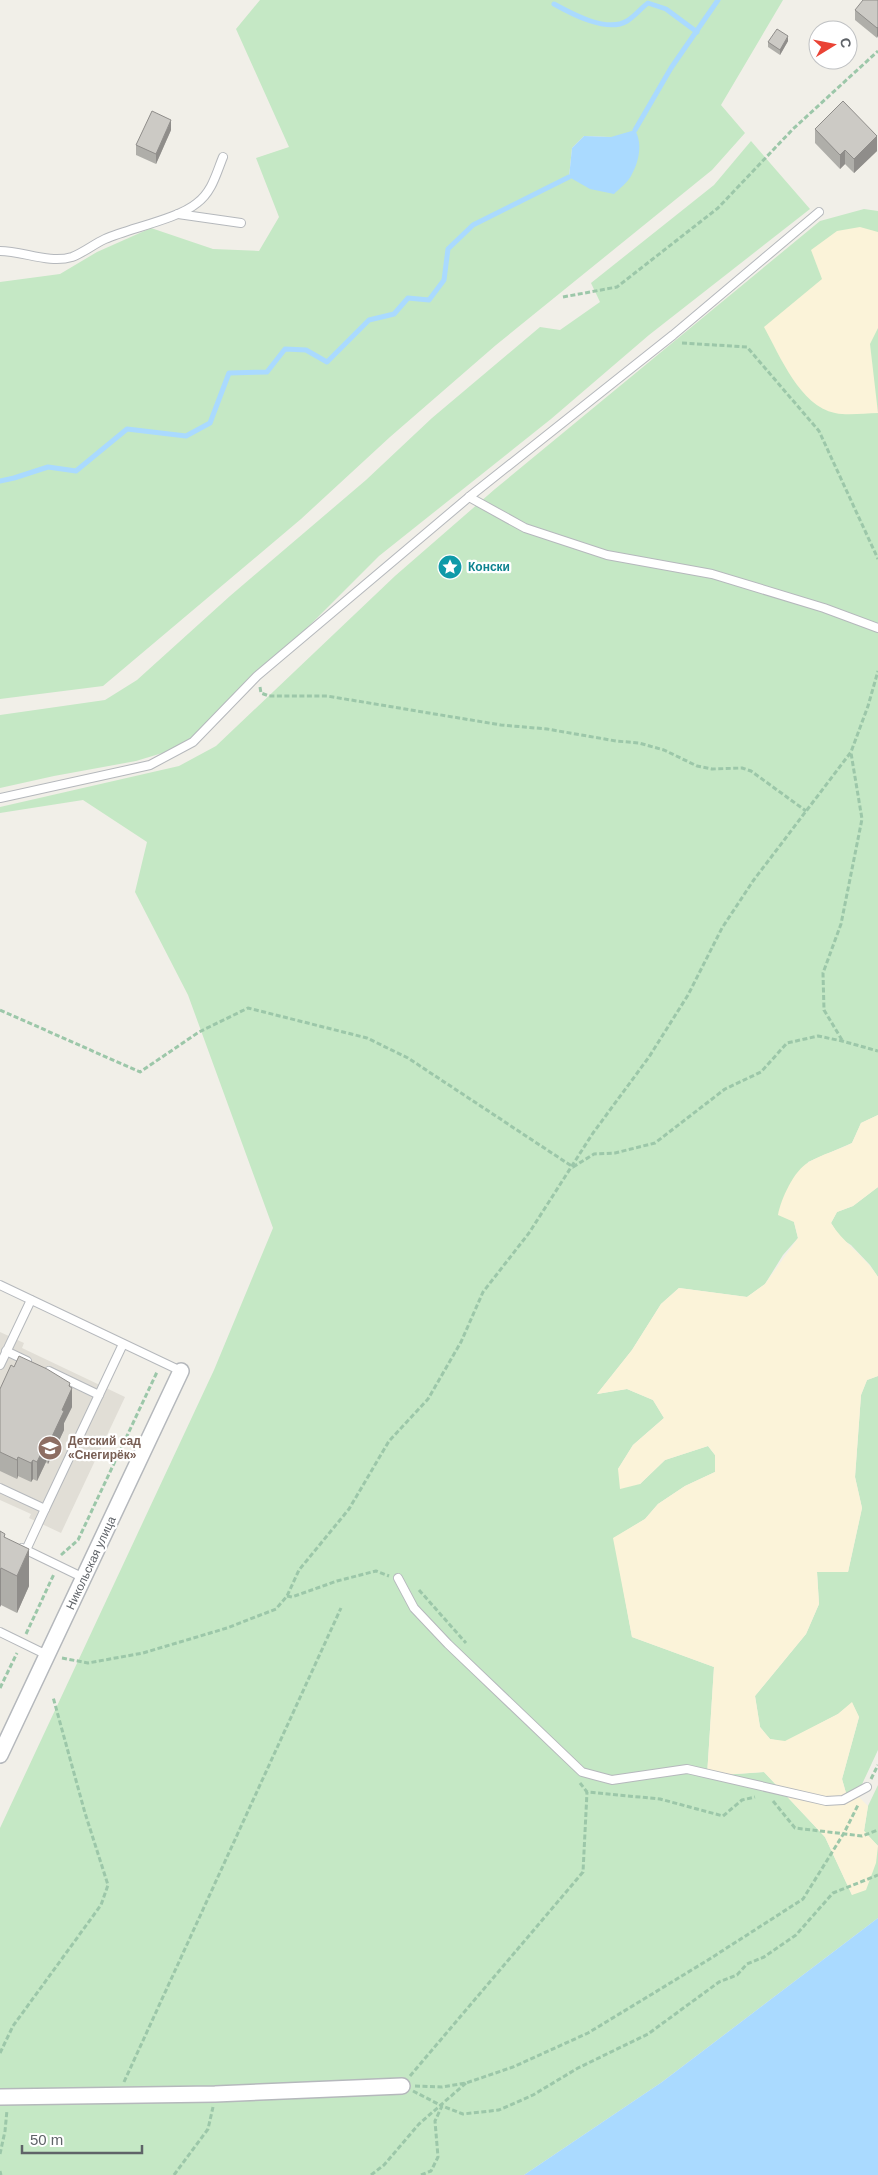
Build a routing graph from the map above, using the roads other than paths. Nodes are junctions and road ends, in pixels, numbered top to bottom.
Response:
1 (222, 157) dead end
2 (819, 212) dead end
3 (176, 214) junction
4 (241, 223) dead end
5 (0, 250) edge
6 (469, 497) junction
7 (878, 628) edge
8 (0, 798) edge
9 (0, 1285) edge
10 (31, 1300) junction
11 (123, 1344) junction
12 (6, 1351) junction
13 (32, 1363) edge
14 (0, 1365) edge
15 (40, 1367) edge
16 (181, 1371) joint
17 (99, 1395) junction
18 (0, 1488) edge
19 (45, 1510) junction
20 (17, 1546) edge
21 (26, 1550) junction
22 (84, 1578) junction
23 (398, 1578) dead end
24 (0, 1632) edge
25 (47, 1655) junction
26 (0, 1754) edge
27 (867, 1787) road end
28 (402, 2086) road end
29 (4, 2097) edge

1 - 3 lane
2 - 6 lane
3 - 4 lane
3 - 5 lane
6 - 7 lane
6 - 8 lane
9 - 10 lane
10 - 11 lane
10 - 12 lane
11 - 16 lane
11 - 17 lane
12 - 13 lane
12 - 14 lane
15 - 17 lane
16 - 22 street, Никольская улица
17 - 19 lane
18 - 19 lane
19 - 21 lane
20 - 21 lane
21 - 22 lane
22 - 25 street, Никольская улица
23 - 27 lane
24 - 25 lane
25 - 26 street, Никольская улица
28 - 29 street

